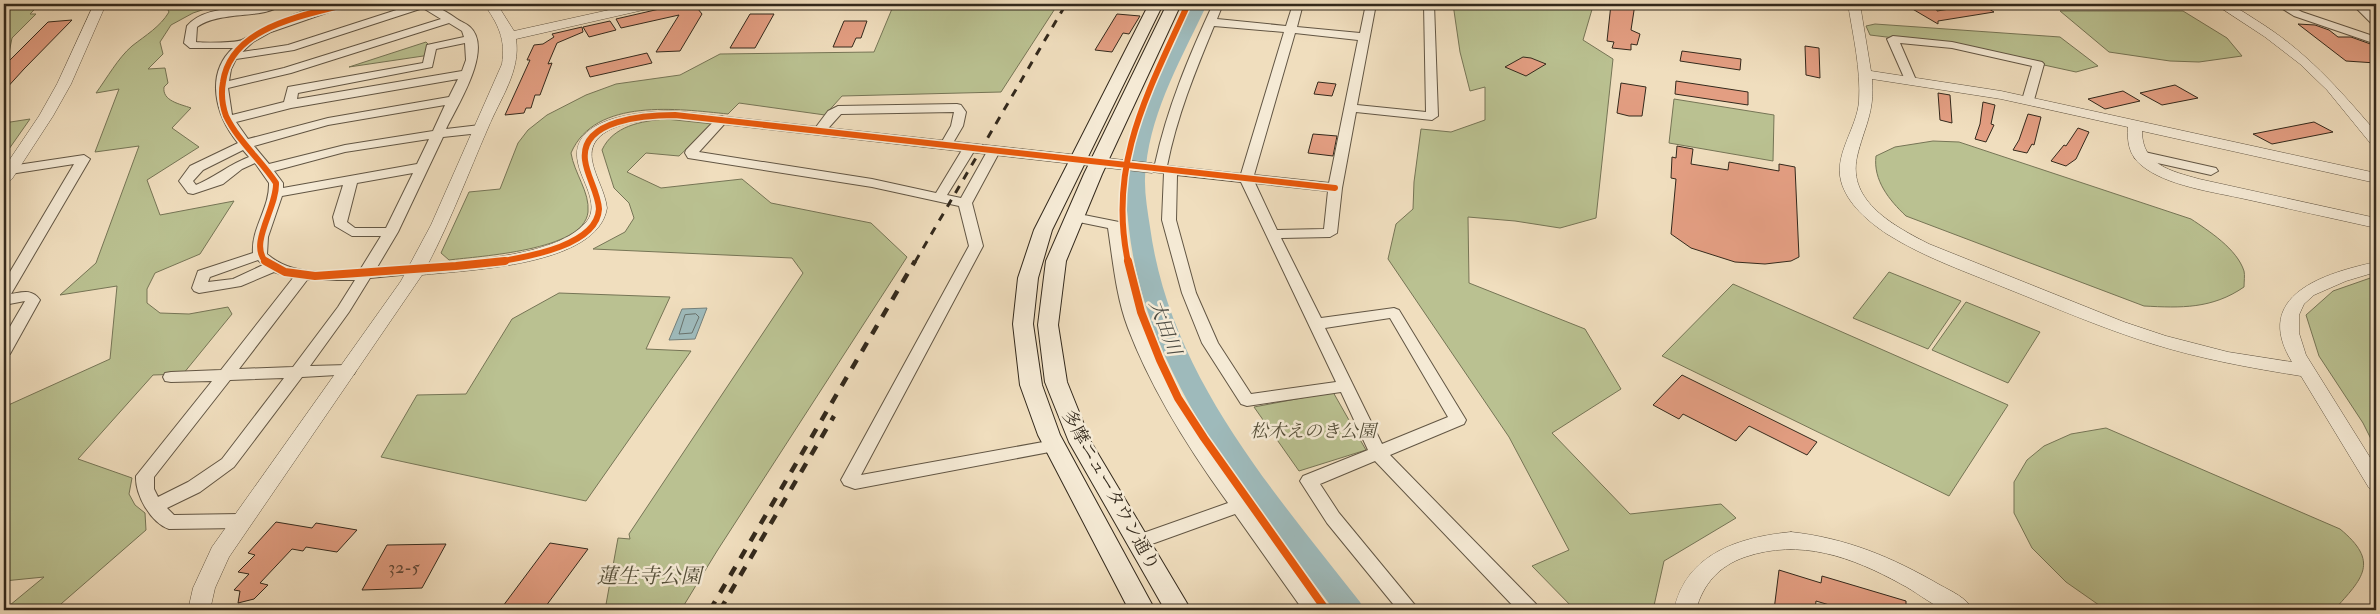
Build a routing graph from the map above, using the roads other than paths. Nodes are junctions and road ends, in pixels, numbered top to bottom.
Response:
1 (100, 4) edge
2 (273, 4) edge
3 (348, 4) edge
4 (425, 4) edge
5 (490, 4) edge
6 (532, 4) edge
7 (548, 4) edge
8 (650, 4) edge
9 (1156, 4) edge
10 (1174, 4) edge
11 (1218, 4) edge
12 (1298, 4) edge
13 (1371, 4) edge
14 (1429, 4) edge
15 (1854, 4) edge
16 (2221, 4) edge
17 (2280, 4) edge
18 (2357, 4) edge
19 (451, 19) junction
20 (288, 21) junction
21 (1211, 22) junction
22 (2376, 22) edge
23 (1291, 30) junction
24 (510, 36) junction
25 (1365, 37) junction
26 (469, 39) junction
27 (2376, 41) edge
28 (243, 44) junction
29 (230, 57) junction
30 (467, 74) junction
31 (1864, 74) junction
32 (1910, 80) junction
33 (222, 86) junction
34 (454, 100) junction
35 (2028, 100) junction
36 (290, 104) junction
37 (1352, 108) junction
38 (228, 120) junction
39 (722, 120) junction
40 (2135, 124) junction
41 (480, 128) junction
42 (818, 131) junction
43 (438, 133) junction
44 (2376, 141) edge
45 (245, 144) junction
46 (946, 145) junction
47 (970, 148) junction
48 (994, 151) junction
49 (2140, 155) junction
50 (257, 158) junction
51 (1089, 161) junction
52 (422, 167) junction
53 (266, 169) junction
54 (1161, 169) junction
55 (2211, 171) dead end
56 (6, 173) edge
57 (2376, 178) edge
58 (1247, 179) junction
59 (351, 180) junction
60 (1335, 188) junction
61 (278, 193) junction
62 (939, 198) junction
63 (965, 203) junction
64 (1074, 217) junction
65 (2376, 223) edge
66 (391, 232) junction
67 (1272, 234) junction
68 (260, 255) junction
69 (272, 267) junction
70 (2376, 267) edge
71 (416, 270) junction
72 (367, 273) junction
73 (302, 276) junction
74 (4, 294) edge
75 (4, 300) edge
76 (1316, 324) junction
77 (4, 350) edge
78 (348, 370) junction
79 (2307, 371) junction
80 (297, 372) junction
81 (226, 374) junction
82 (170, 377) dead end
83 (1347, 386) junction
84 (1054, 446) junction
85 (1378, 453) junction
86 (2376, 483) edge
87 (156, 506) junction
88 (1239, 506) junction
89 (241, 521) junction
90 (1138, 542) junction
91 (199, 610) edge
92 (1142, 610) edge
93 (1178, 610) edge
94 (1314, 610) edge
95 (1409, 610) edge
96 (1529, 610) edge
97 (1686, 610) edge
98 (1962, 610) edge

1 - 56 street
2 - 20 street
2 - 28 street
3 - 20 street
4 - 19 street
4 - 29 street
5 - 24 street
6 - 7 street
8 - 24 street
9 - 51 main road, 多摩ニュータウン通り
10 - 51 main road, 多摩ニュータウン通り
11 - 21 street
12 - 23 street
13 - 25 street
14 - 37 street
15 - 31 street
16 - 44 street
17 - 27 street
18 - 22 street
19 - 26 street
19 - 33 street
20 - 28 street
21 - 23 street
21 - 54 street
23 - 25 street
23 - 58 street
24 - 41 street
25 - 37 street
26 - 30 street
26 - 36 street
28 - 29 street
29 - 33 street
30 - 34 street
30 - 36 street
31 - 32 street
31 - 79 street
32 - 35 street
32 - 35 street
33 - 38 street
34 - 43 street
34 - 45 street
35 - 40 street
36 - 38 street
37 - 60 street
38 - 45 street
39 - 42 street
39 - 62 street
39 - 71 street
40 - 49 street
40 - 57 street
41 - 43 street
41 - 71 street
42 - 46 street
42 - 46 street
43 - 52 street
43 - 53 street
45 - 50 street
45 - 50 street
46 - 47 street
47 - 48 street
47 - 62 street
48 - 51 street
48 - 63 street
49 - 55 street
49 - 65 street
50 - 53 street
51 - 54 street
51 - 64 main road, 多摩ニュータウン通り
51 - 84 main road, 多摩ニュータウン通り
52 - 59 street
52 - 66 street
53 - 61 street
54 - 58 street
54 - 83 street
56 - 74 street
58 - 60 street
58 - 67 street
59 - 61 street
59 - 66 street
60 - 67 street
61 - 68 street
62 - 63 street
63 - 84 street
64 - 88 street
64 - 90 main road, 多摩ニュータウン通り
66 - 72 street
67 - 76 street
68 - 69 street
68 - 69 street
69 - 73 street
70 - 79 street
71 - 72 street
71 - 78 street
72 - 73 street
72 - 80 street
73 - 81 street
75 - 77 street
76 - 83 street
76 - 85 street
78 - 80 street
78 - 89 street
79 - 86 street
80 - 81 street
80 - 87 street
81 - 82 street
81 - 87 street
83 - 85 street
84 - 92 main road, 多摩ニュータウン通り
85 - 95 street
85 - 96 street
87 - 89 street
88 - 90 street
88 - 94 street
89 - 91 street
90 - 93 main road, 多摩ニュータウン通り
97 - 98 street

